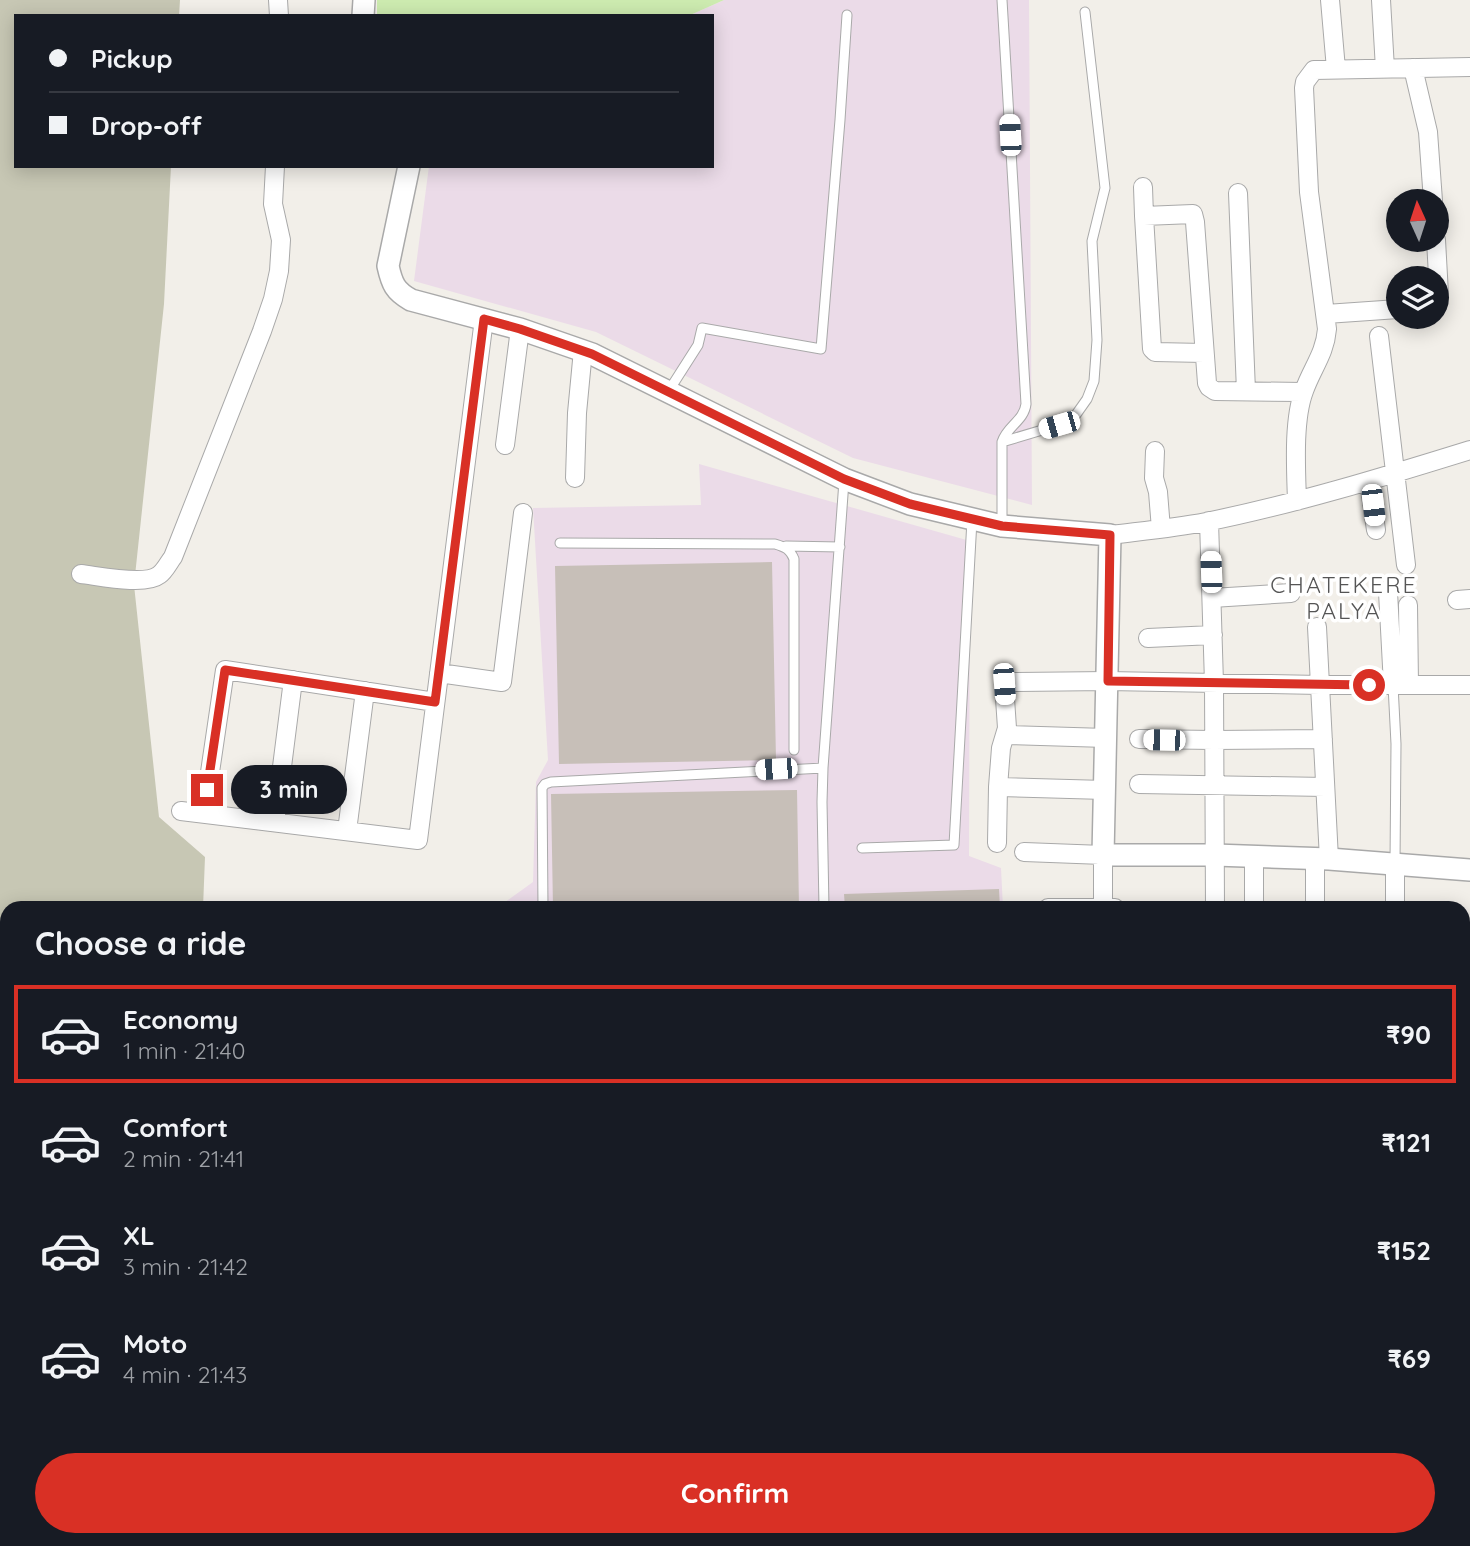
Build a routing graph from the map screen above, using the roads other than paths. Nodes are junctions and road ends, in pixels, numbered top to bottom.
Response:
1 (1002, 0) edge
2 (1330, 0) edge
3 (1381, 0) edge
4 (1085, 12) dead end
5 (847, 15) dead end
6 (1413, 68) junction
7 (1470, 68) edge
8 (1336, 69) junction
9 (1385, 69) junction
10 (275, 168) edge
11 (409, 168) edge
12 (1143, 187) dead end
13 (1432, 189) edge
14 (1238, 193) dead end
15 (1144, 216) junction
16 (1386, 310) edge
17 (1326, 314) junction
18 (484, 319) junction
19 (520, 329) junction
20 (1379, 336) dead end
21 (583, 350) junction
22 (1205, 353) junction
23 (1246, 391) junction
24 (668, 392) junction
25 (1303, 392) junction
26 (1002, 442) junction
27 (505, 444) dead end
28 (1470, 450) edge
29 (1156, 452) dead end
30 (1396, 473) junction
31 (575, 478) dead end
32 (844, 479) junction
33 (1369, 481) junction
34 (1297, 500) junction
35 (523, 513) dead end
36 (972, 518) junction
37 (1209, 521) junction
38 (1002, 526) junction
39 (1161, 529) junction
40 (1376, 530) dead end
41 (1110, 535) junction
42 (560, 544) dead end
43 (784, 546) junction
44 (840, 547) junction
45 (1406, 565) dead end
46 (81, 574) dead end
47 (1388, 592) dead end
48 (1291, 593) dead end
49 (1212, 598) junction
50 (1408, 605) dead end
51 (1317, 627) dead end
52 (1213, 635) junction
53 (1148, 638) dead end
54 (439, 673) junction
55 (293, 680) junction
56 (1108, 681) junction
57 (1214, 683) junction
58 (1320, 685) junction
59 (1401, 685) junction
60 (1470, 685) edge
61 (365, 691) junction
62 (435, 702) junction
63 (1006, 735) junction
64 (1106, 738) junction
65 (1139, 739) dead end
66 (1323, 739) junction
67 (1214, 740) junction
68 (794, 750) dead end
69 (824, 768) junction
70 (1139, 784) dead end
71 (998, 786) junction
72 (1214, 786) junction
73 (1325, 787) junction
74 (1105, 790) junction
75 (181, 811) dead end
76 (204, 813) junction
77 (275, 822) junction
78 (347, 831) junction
79 (997, 843) dead end
80 (862, 848) dead end
81 (1024, 852) dead end
82 (1103, 855) junction
83 (1215, 855) junction
84 (1254, 857) junction
85 (1322, 859) junction
86 (1395, 864) junction
87 (1470, 870) edge
88 (543, 901) edge
89 (824, 901) edge
90 (1106, 901) edge
91 (1215, 901) edge
92 (1254, 901) edge
93 (1316, 901) edge
94 (1395, 901) edge

1 - 26 lane
2 - 8 street
3 - 9 street
4 - 26 lane
5 - 24 lane
6 - 7 street
6 - 9 street
6 - 13 street
8 - 9 street
8 - 17 street
10 - 46 street
11 - 18 street
12 - 15 street
14 - 23 street
15 - 22 street
15 - 22 street
16 - 17 street
17 - 25 street
18 - 19 street
18 - 54 street
19 - 21 street
19 - 27 street
20 - 30 street
21 - 24 street
21 - 31 street
22 - 23 street
23 - 25 street
24 - 32 street
25 - 34 street
26 - 38 lane
28 - 30 street
29 - 39 street
30 - 33 street
30 - 45 street
32 - 36 street
32 - 44 lane
33 - 34 street
33 - 40 street
34 - 37 street
35 - 54 street
36 - 38 street
36 - 80 lane
37 - 39 street
37 - 49 street
38 - 41 street
39 - 41 street
41 - 56 street
42 - 43 lane
43 - 44 lane
43 - 68 lane
44 - 69 lane
47 - 59 street
48 - 49 street
49 - 52 street
50 - 59 street
51 - 58 street
52 - 53 street
52 - 57 street
54 - 62 street
55 - 61 street
55 - 76 street
55 - 77 street
56 - 57 street
56 - 63 street
56 - 64 street
57 - 58 street
57 - 67 street
58 - 59 street
58 - 66 street
59 - 60 street
59 - 86 lane
61 - 62 street
61 - 78 street
62 - 78 street
63 - 64 street
63 - 71 street
64 - 74 street
65 - 67 street
66 - 67 street
66 - 73 street
67 - 72 street
69 - 88 lane
69 - 89 lane
70 - 72 street
71 - 74 street
71 - 79 street
72 - 73 street
72 - 83 street
73 - 85 street
74 - 82 street
75 - 76 street
76 - 77 street
77 - 78 street
81 - 82 street
82 - 83 street
82 - 90 street
83 - 84 street
83 - 91 street
84 - 85 street
84 - 92 street
85 - 86 street
85 - 93 street
86 - 87 street
86 - 94 street

